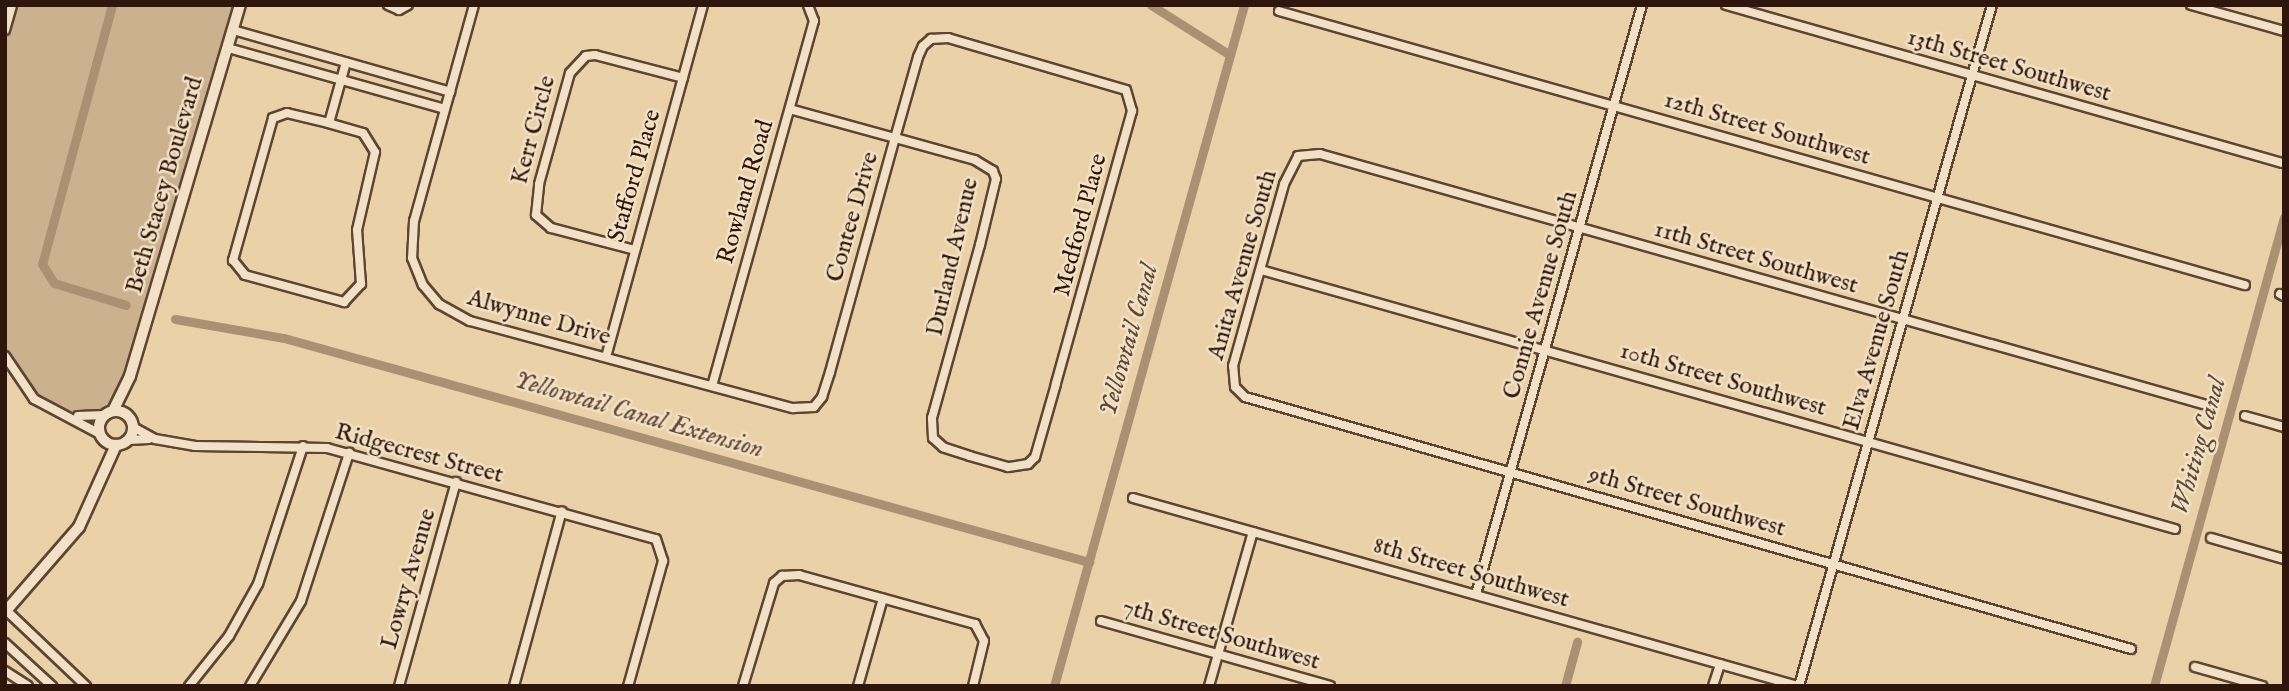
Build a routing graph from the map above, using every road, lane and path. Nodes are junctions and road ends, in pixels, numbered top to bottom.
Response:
1 (12, 5) edge
2 (240, 5) edge
3 (388, 5) edge
4 (408, 5) edge
5 (474, 5) edge
6 (704, 5) edge
7 (1642, 5) edge
8 (1726, 5) edge
9 (1992, 5) edge
10 (2191, 5) edge
11 (810, 7) edge
12 (1279, 11) dead end
13 (5, 30) edge
14 (233, 30) junction
15 (2284, 32) edge
16 (931, 39) joint
17 (228, 48) junction
18 (346, 62) junction
19 (1972, 76) junction
20 (683, 78) junction
21 (341, 79) junction
22 (450, 92) junction
23 (1614, 106) junction
24 (445, 109) junction
25 (790, 109) junction
26 (329, 123) junction
27 (895, 138) junction
28 (1298, 156) joint
29 (2282, 163) edge
30 (1937, 198) junction
31 (1579, 228) junction
32 (635, 250) junction
33 (1261, 270) junction
34 (2245, 285) dead end
35 (1902, 320) junction
36 (1545, 350) junction
37 (5, 356) edge
38 (606, 357) junction
39 (130, 376) junction
40 (712, 386) junction
41 (1235, 387) joint
42 (2203, 404) dead end
43 (814, 407) joint
44 (61, 413) junction
45 (108, 413) junction
46 (126, 415) junction
47 (2245, 416) dead end
48 (2284, 427) edge
49 (133, 428) junction
50 (102, 437) junction
51 (933, 438) joint
52 (155, 439) junction
53 (128, 440) junction
54 (1868, 442) junction
55 (116, 445) junction
56 (303, 446) junction
57 (349, 453) junction
58 (104, 469) junction
59 (1511, 473) junction
60 (456, 482) junction
61 (1133, 498) dead end
62 (562, 511) junction
63 (2175, 529) dead end
64 (1252, 532) junction
65 (2211, 538) dead end
66 (2284, 559) edge
67 (1833, 565) junction
68 (1476, 594) junction
69 (883, 598) junction
70 (6, 612) edge
71 (1101, 621) dead end
72 (5, 643) edge
73 (2132, 649) dead end
74 (1218, 654) junction
75 (1720, 664) junction
76 (2195, 667) dead end
77 (5, 671) edge
78 (36, 671) junction
79 (27, 685) edge
80 (251, 685) edge
81 (52, 686) edge
82 (86, 686) edge
83 (189, 686) edge
84 (399, 686) edge
85 (514, 686) edge
86 (628, 686) edge
87 (743, 686) edge
88 (858, 686) edge
89 (973, 686) edge
90 (1209, 686) edge
91 (1331, 686) edge
92 (1713, 686) edge
93 (1799, 686) edge
94 (2262, 686) edge

1 - 13 street
2 - 14 street, Beth Stacey Boulevard
3 - 4 street
5 - 22 street, Alwynne Drive
6 - 20 street, Stafford Place
7 - 23 street, Connie Avenue South
8 - 19 street, 13th Street Southwest
9 - 19 street, Elva Avenue South
10 - 15 street
11 - 25 street, Rowland Road
12 - 23 street, 12th Street Southwest
14 - 17 street, Beth Stacey Boulevard
14 - 18 street
16 - 27 street, Contee Drive
16 - 51 street, Medford Place
17 - 21 street
17 - 39 street, Beth Stacey Boulevard
18 - 21 street
18 - 22 street
19 - 29 street, 13th Street Southwest
19 - 30 street, Elva Avenue South
20 - 32 street, Stafford Place
20 - 32 street, Kerr Circle
21 - 24 street
21 - 26 street
22 - 24 street, Alwynne Drive
23 - 30 street, 12th Street Southwest
23 - 31 street, Connie Avenue South
24 - 38 street, Alwynne Drive
25 - 27 street, Durland Avenue
25 - 40 street, Rowland Road
26 - 26 street
27 - 43 street, Contee Drive
27 - 51 street, Durland Avenue
28 - 31 street, 11th Street Southwest
28 - 33 street, Anita Avenue South
30 - 34 street, 12th Street Southwest
30 - 35 street, Elva Avenue South
31 - 35 street, 11th Street Southwest
31 - 36 street, Connie Avenue South
32 - 38 street, Stafford Place
33 - 36 street, 10th Street Southwest
33 - 41 street, Anita Avenue South
35 - 42 street, 11th Street Southwest
35 - 54 street, Elva Avenue South
36 - 54 street, 10th Street Southwest
36 - 59 street, Connie Avenue South
37 - 44 street
38 - 40 street, Alwynne Drive
39 - 45 street, Beth Stacey Boulevard
39 - 46 street, Beth Stacey Boulevard
40 - 43 street, Alwynne Drive
41 - 59 street, 9th Street Southwest
44 - 45 street
44 - 50 street
45 - 46 street
45 - 50 street
46 - 49 street
47 - 48 street
49 - 52 street, Ridgecrest Street
49 - 53 street
50 - 55 street
50 - 58 street
52 - 53 street, Ridgecrest Street
52 - 56 street, Ridgecrest Street
53 - 55 street
54 - 63 street, 10th Street Southwest
54 - 67 street, Elva Avenue South
55 - 58 street
56 - 57 street, Ridgecrest Street
56 - 83 street
57 - 60 street, Ridgecrest Street
57 - 80 street
58 - 70 street
59 - 67 street, 9th Street Southwest
59 - 68 street, Connie Avenue South
60 - 62 street, Ridgecrest Street
60 - 84 street, Lowry Avenue
61 - 64 street, 8th Street Southwest
62 - 85 street
62 - 86 street, Ridgecrest Street
64 - 68 street, 8th Street Southwest
64 - 74 street
65 - 66 street
67 - 73 street, 9th Street Southwest
67 - 93 street, Elva Avenue South
68 - 75 street, 8th Street Southwest
69 - 87 street
69 - 88 street
69 - 89 street
70 - 82 street
71 - 74 street, 7th Street Southwest
72 - 78 street
74 - 90 street
74 - 91 street, 7th Street Southwest
75 - 92 street
75 - 93 street, 8th Street Southwest
76 - 94 street
77 - 79 street
78 - 79 street
78 - 81 street

